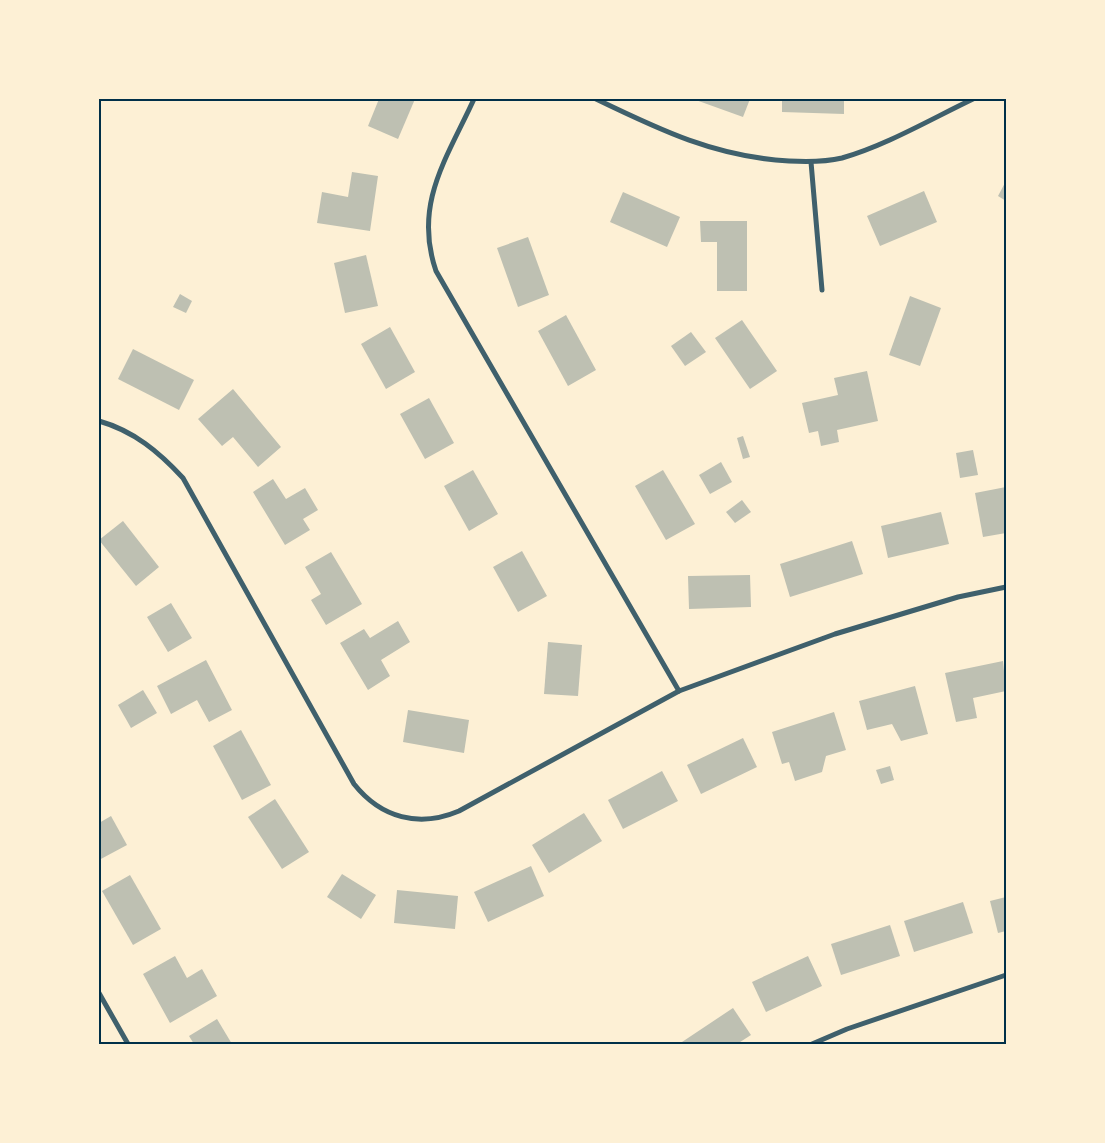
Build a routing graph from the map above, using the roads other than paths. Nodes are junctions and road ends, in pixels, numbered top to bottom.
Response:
1 (474, 99) edge
2 (596, 99) edge
3 (974, 99) edge
4 (811, 162) junction
5 (822, 290) dead end
6 (99, 421) edge
7 (1006, 587) edge
8 (679, 691) junction
9 (1006, 975) edge
10 (99, 993) edge
11 (128, 1044) edge
12 (812, 1044) edge

1 - 8 street
2 - 4 street
3 - 4 street
4 - 5 street
6 - 8 street
7 - 8 street
9 - 12 street
10 - 11 street

